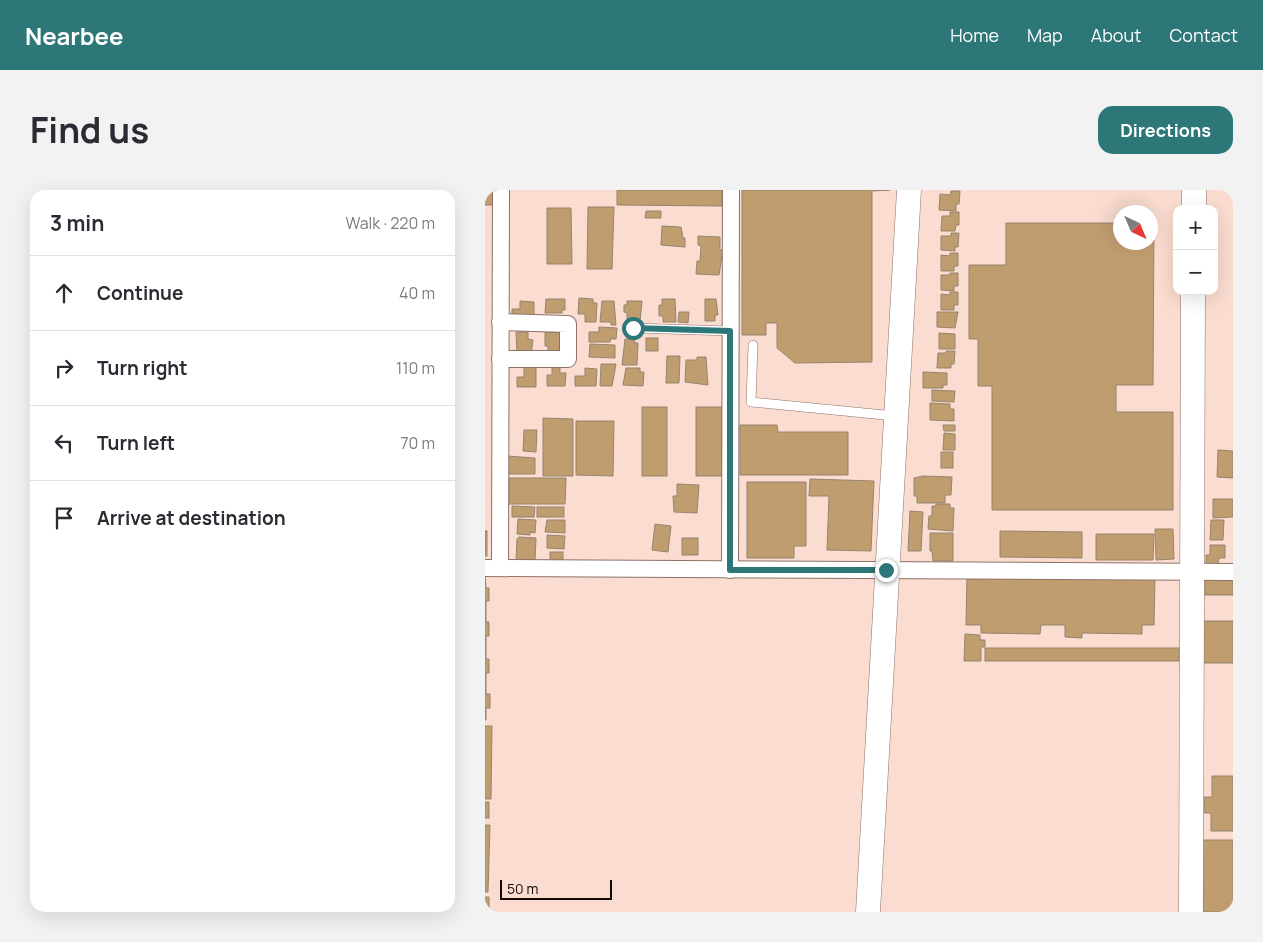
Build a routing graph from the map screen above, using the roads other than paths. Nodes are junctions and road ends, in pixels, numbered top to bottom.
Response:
1 (501, 190) edge
2 (731, 190) edge
3 (909, 190) edge
4 (1194, 190) edge
5 (1194, 205) edge
6 (1193, 295) edge
7 (500, 322) junction
8 (633, 328) dead end
9 (730, 331) junction
10 (753, 345) dead end
11 (500, 359) junction
12 (895, 416) junction
13 (493, 568) edge
14 (730, 570) junction
15 (886, 570) junction
16 (1193, 572) junction
17 (1233, 572) edge
18 (867, 912) edge
19 (1191, 912) edge

1 - 7 street
2 - 9 street
3 - 12 street
4 - 5 street
6 - 16 street
7 - 11 street
7 - 11 street
8 - 9 lane
9 - 14 street
10 - 12 lane
11 - 13 street
12 - 15 street
13 - 14 street
14 - 15 street
15 - 16 street
15 - 18 street
16 - 17 street
16 - 19 street

